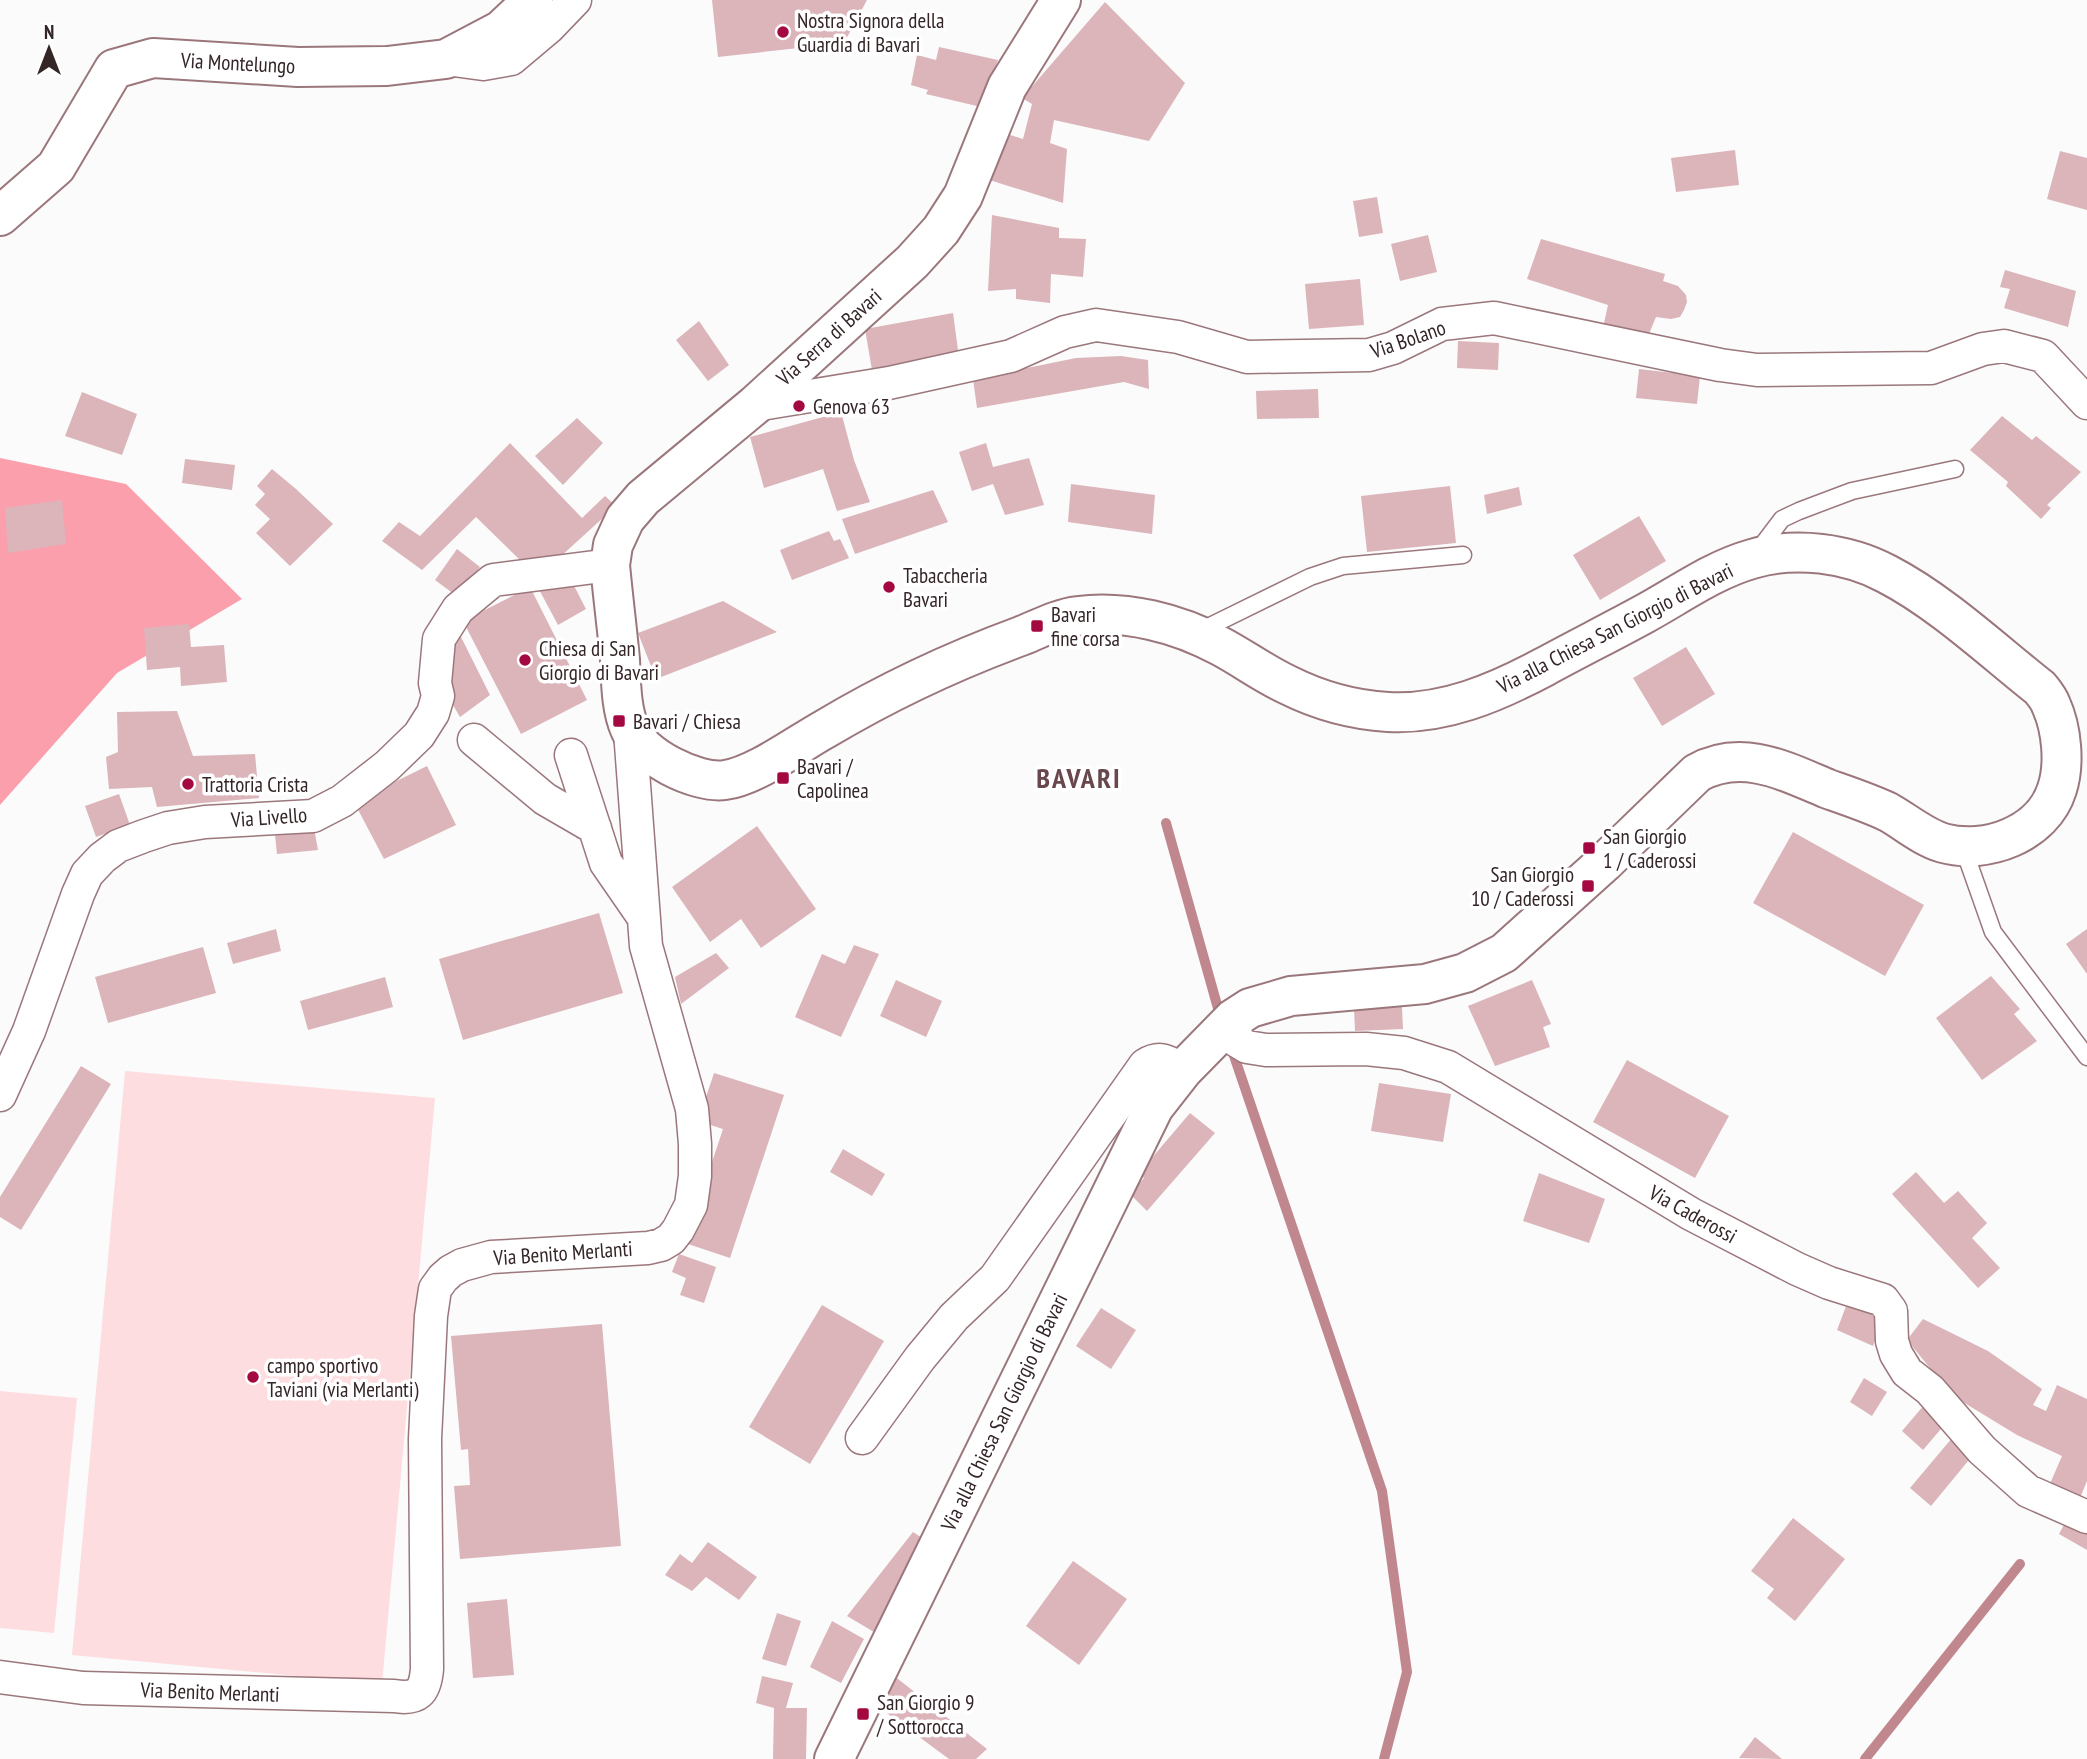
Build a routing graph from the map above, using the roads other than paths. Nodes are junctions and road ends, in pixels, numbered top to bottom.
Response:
1 (533, 0) edge
2 (575, 0) edge
3 (1061, 0) edge
4 (446, 59) junction
5 (0, 216) edge
6 (2087, 403) edge
7 (755, 405) junction
8 (1955, 469) dead end
9 (1463, 555) dead end
10 (1752, 558) junction
11 (610, 565) junction
12 (1195, 634) junction
13 (630, 730) junction
14 (474, 740) dead end
15 (571, 755) dead end
16 (595, 828) junction
17 (1964, 847) junction
18 (644, 919) junction
19 (1233, 1019) junction
20 (2087, 1057) edge
21 (1183, 1070) junction
22 (0, 1095) edge
23 (862, 1438) dead end
24 (2087, 1517) edge
25 (0, 1677) edge
26 (834, 1759) edge

1 - 4 street, Via Montelungo
2 - 4 street
3 - 7 street, Via Serra di Bavari
4 - 5 street, Via Montelungo
6 - 7 street, Via Bolano
7 - 11 street, Via Serra di Bavari
8 - 10 lane
9 - 12 lane
10 - 12 street, Via alla Chiesa San Giorgio di Bavari
10 - 17 street, Via alla Chiesa San Giorgio di Bavari
11 - 13 street, Via Serra di Bavari
11 - 22 street, Via Livello
12 - 13 street, Via alla Chiesa San Giorgio di Bavari
13 - 18 street, Via Benito Merlanti
14 - 16 street
15 - 16 street
16 - 18 street
17 - 19 street, Via alla Chiesa San Giorgio di Bavari
17 - 20 lane
18 - 25 street, Via Benito Merlanti
19 - 21 street, Via alla Chiesa San Giorgio di Bavari
19 - 24 street, Via Caderossi
21 - 23 street
21 - 26 street, Via alla Chiesa San Giorgio di Bavari

